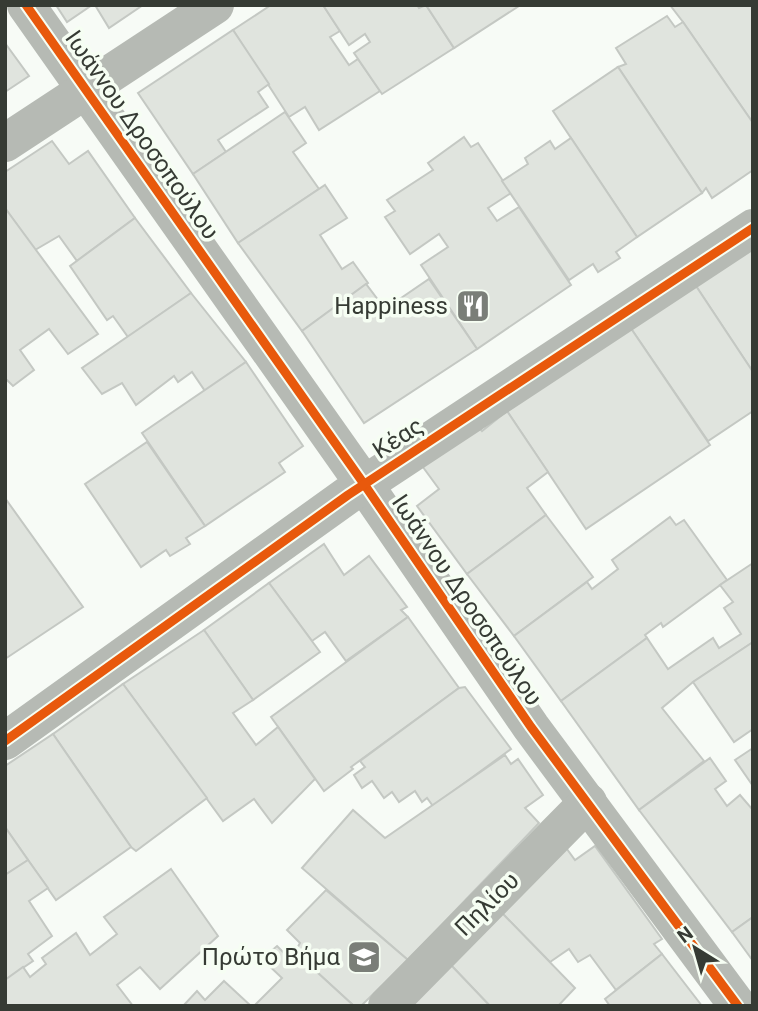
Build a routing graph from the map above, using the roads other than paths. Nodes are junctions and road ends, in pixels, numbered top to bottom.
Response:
1 (26, 5) edge
2 (215, 5) edge
3 (86, 90) junction
4 (5, 143) edge
5 (753, 228) edge
6 (364, 484) junction
7 (5, 741) edge
8 (588, 802) junction
9 (387, 1006) edge
10 (738, 1006) edge

1 - 3 street, Ιωάννου Δροσοπούλου
2 - 3 street
3 - 4 street
3 - 6 street, Ιωάννου Δροσοπούλου
5 - 6 street, Κέας
6 - 7 street, Κέας
6 - 8 street, Ιωάννου Δροσοπούλου
8 - 9 street, Πηλίου
8 - 10 street, Ιωάννου Δροσοπούλου

